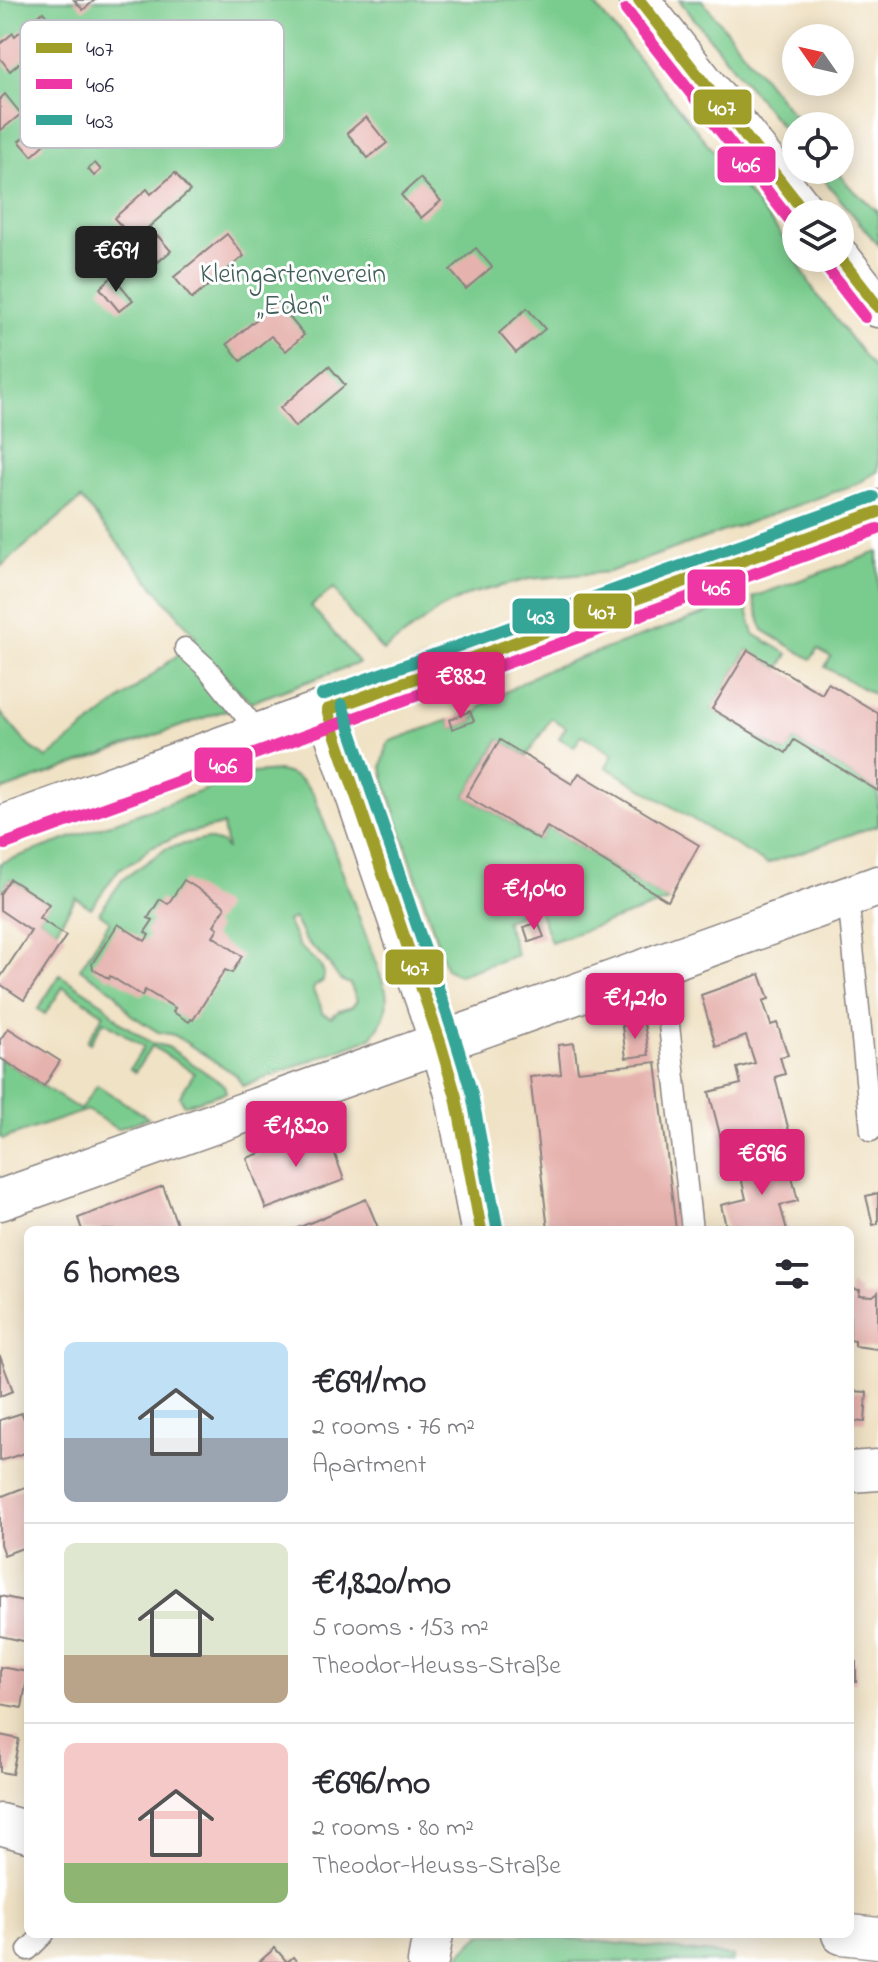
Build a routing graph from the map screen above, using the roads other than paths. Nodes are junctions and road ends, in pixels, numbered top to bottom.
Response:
1 (639, 0) edge
2 (795, 200) edge
3 (851, 272) edge
4 (878, 307) edge
5 (878, 512) edge
6 (185, 648) dead end
7 (327, 710) junction
8 (260, 734) junction
9 (0, 829) edge
10 (863, 891) edge
11 (662, 963) junction
12 (440, 1042) junction
13 (871, 1131) dead end
14 (0, 1200) edge
15 (480, 1226) edge
16 (692, 1226) edge
17 (878, 1470) edge
18 (854, 1472) edge
19 (0, 1824) edge
20 (24, 1831) edge
21 (854, 1935) edge
22 (40, 1938) edge
23 (432, 1938) edge
24 (878, 1938) edge
25 (28, 1950) dead end
26 (428, 1962) edge

1 - 2 street
3 - 4 street
5 - 7 main road
6 - 8 lane
7 - 8 main road
7 - 12 street
8 - 9 main road
10 - 11 street
10 - 13 lane
11 - 12 street
11 - 16 lane
12 - 14 street
12 - 15 street
17 - 18 street
19 - 20 street
21 - 24 street
22 - 25 lane
23 - 26 street

